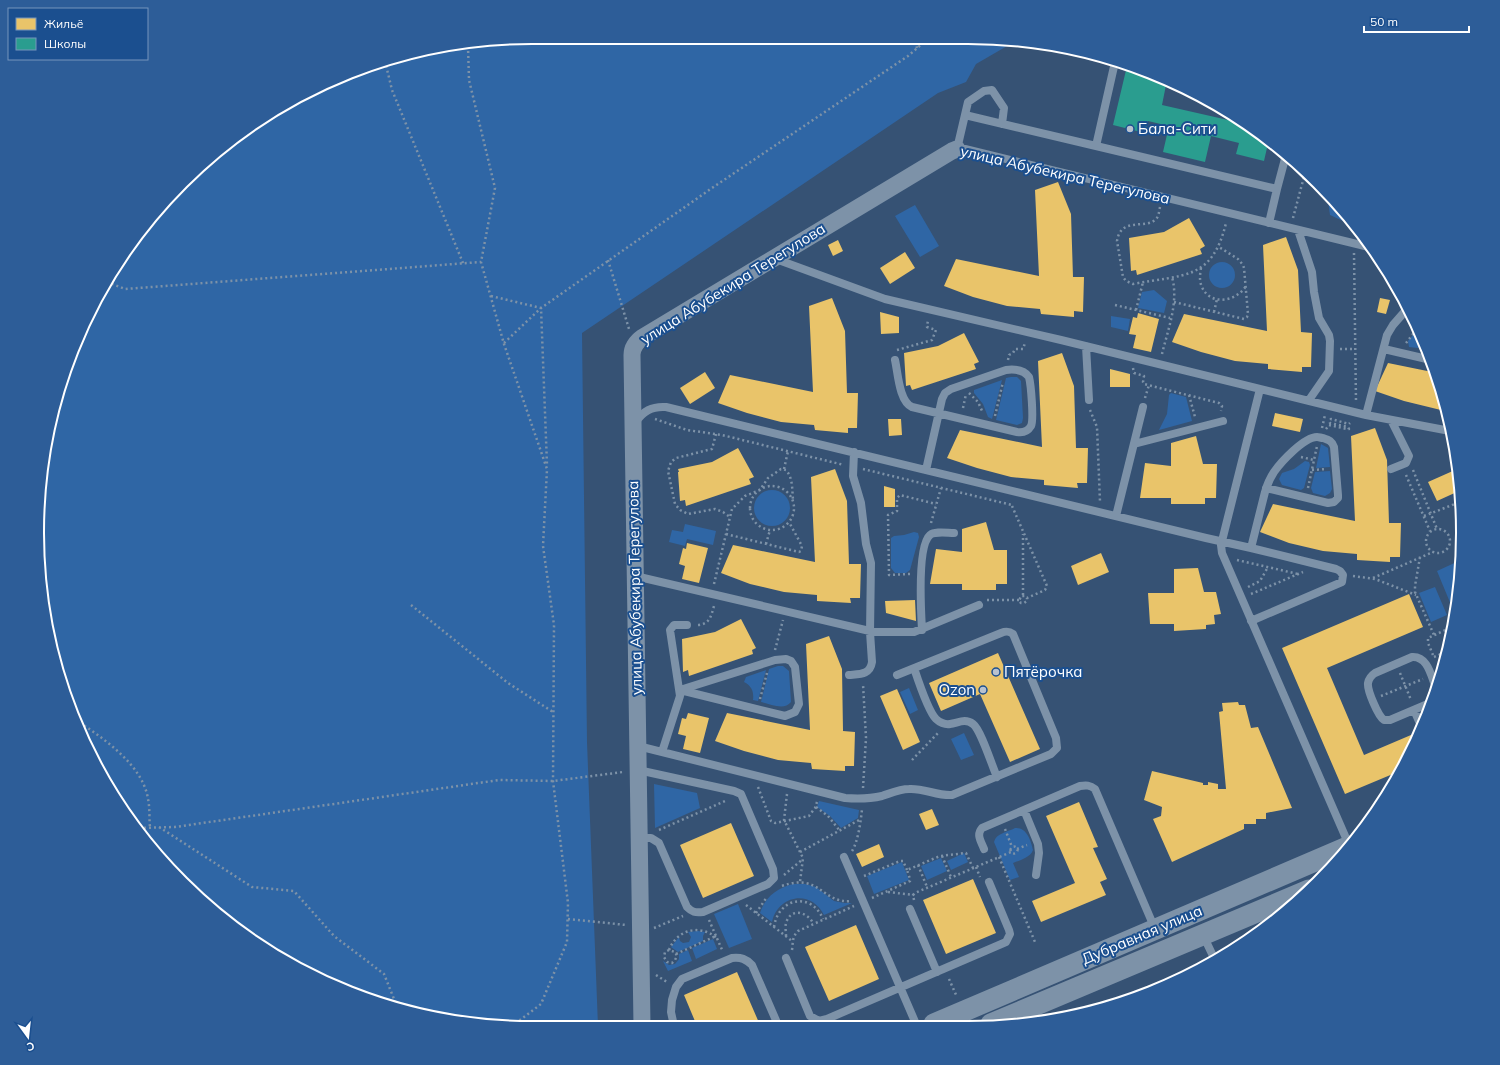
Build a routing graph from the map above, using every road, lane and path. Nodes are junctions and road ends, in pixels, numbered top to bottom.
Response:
1 (916, 44) edge
2 (922, 44) edge
3 (468, 48) edge
4 (917, 48) junction
5 (386, 67) edge
6 (1114, 67) edge
7 (965, 115) junction
8 (1002, 124) junction
9 (1096, 146) junction
10 (957, 149) junction
11 (1285, 161) edge
12 (1304, 178) edge
13 (1277, 189) junction
14 (1159, 213) dead end
15 (1269, 223) junction
16 (1225, 228) dead end
17 (1294, 229) junction
18 (1354, 243) junction
19 (1362, 245) edge
20 (1219, 247) junction
21 (773, 258) junction
22 (608, 260) junction
23 (481, 262) junction
24 (463, 263) junction
25 (1201, 268) junction
26 (1172, 277) junction
27 (1143, 282) junction
28 (112, 284) edge
29 (1246, 286) junction
30 (491, 296) junction
31 (1217, 299) junction
32 (1174, 302) junction
33 (1115, 305) dead end
34 (541, 308) junction
35 (1136, 310) junction
36 (1214, 312) junction
37 (1404, 312) edge
38 (1170, 318) junction
39 (928, 320) dead end
40 (1413, 333) edge
41 (1025, 343) dead end
42 (504, 344) junction
43 (634, 346) junction
44 (1086, 346) junction
45 (1330, 349) junction
46 (1355, 349) junction
47 (1384, 349) junction
48 (1402, 353) junction
49 (1424, 358) edge
50 (896, 360) joint
51 (1160, 364) junction
52 (1006, 370) junction
53 (1134, 373) dead end
54 (969, 383) junction
55 (1260, 389) junction
56 (967, 392) junction
57 (1189, 395) junction
58 (1088, 400) joint
59 (1309, 400) junction
60 (1143, 407) dead end
61 (1325, 412) dead end
62 (1355, 412) junction
63 (939, 413) junction
64 (1366, 415) junction
65 (960, 419) junction
66 (1391, 420) junction
67 (637, 421) junction
68 (1221, 422) joint
69 (989, 426) junction
70 (1198, 428) junction
71 (1322, 428) junction
72 (1445, 430) edge
73 (1319, 438) junction
74 (714, 440) dead end
75 (1134, 444) junction
76 (854, 452) junction
77 (787, 457) dead end
78 (1405, 462) junction
79 (853, 467) junction
80 (547, 469) junction
81 (1391, 469) dead end
82 (784, 470) junction
83 (926, 470) junction
84 (1266, 488) junction
85 (1005, 489) junction
86 (760, 490) junction
87 (939, 493) dead end
88 (1306, 497) junction
89 (793, 500) junction
90 (936, 504) junction
91 (1455, 504) edge
92 (1012, 505) junction
93 (1100, 512) junction
94 (1431, 514) junction
95 (1116, 516) junction
96 (1424, 516) junction
97 (730, 518) junction
98 (789, 522) junction
99 (1437, 529) junction
100 (770, 530) junction
101 (1430, 531) junction
102 (1023, 532) junction
103 (954, 533) dead end
104 (726, 534) junction
105 (928, 537) junction
106 (1223, 541) junction
107 (766, 544) junction
108 (1252, 548) junction
109 (1433, 552) junction
110 (1224, 557) junction
111 (1420, 558) junction
112 (1320, 565) junction
113 (1268, 567) junction
114 (921, 574) junction
115 (1299, 574) junction
116 (1343, 575) junction
117 (635, 576) junction
118 (1372, 578) junction
119 (1237, 589) junction
120 (711, 594) junction
121 (1023, 595) junction
122 (1417, 596) junction
123 (1027, 598) junction
124 (1241, 599) junction
125 (1019, 600) junction
126 (714, 605) dead end
127 (979, 605) joint
128 (411, 606) dead end
129 (783, 620) dead end
130 (1251, 621) junction
131 (687, 625) joint
132 (1447, 629) edge
133 (922, 630) junction
134 (870, 632) junction
135 (1434, 635) junction
136 (1440, 654) edge
137 (1434, 657) junction
138 (771, 661) junction
139 (1424, 661) junction
140 (1396, 664) junction
141 (914, 668) junction
142 (863, 674) junction
143 (849, 675) dead end
144 (897, 675) dead end
145 (1431, 675) junction
146 (1433, 680) edge
147 (1406, 686) junction
148 (680, 690) junction
149 (1373, 700) junction
150 (1424, 705) edge
151 (758, 709) junction
152 (1415, 709) junction
153 (553, 712) junction
154 (1419, 719) edge
155 (946, 724) junction
156 (84, 725) edge
157 (638, 746) junction
158 (662, 752) junction
159 (912, 760) dead end
160 (638, 770) junction
161 (754, 775) junction
162 (997, 777) junction
163 (553, 781) junction
164 (790, 784) junction
165 (820, 792) junction
166 (740, 794) junction
167 (862, 799) junction
168 (816, 807) junction
169 (1024, 810) junction
170 (861, 819) junction
171 (1001, 820) junction
172 (784, 822) junction
173 (150, 827) junction
174 (159, 827) junction
175 (143, 828) edge
176 (840, 830) junction
177 (647, 838) junction
178 (1347, 840) edge
179 (1012, 847) junction
180 (984, 849) dead end
181 (853, 850) junction
182 (1338, 851) edge
183 (800, 852) junction
184 (1011, 852) junction
185 (942, 856) junction
186 (844, 857) joint
187 (856, 857) dead end
188 (999, 857) junction
189 (803, 859) junction
190 (918, 865) junction
191 (973, 868) junction
192 (861, 870) dead end
193 (907, 870) junction
194 (1036, 875) dead end
195 (951, 877) junction
196 (774, 878) junction
197 (800, 882) junction
198 (989, 882) dead end
199 (781, 886) dead end
200 (927, 887) junction
201 (887, 892) junction
202 (771, 893) dead end
203 (914, 895) junction
204 (1294, 896) edge
205 (737, 898) junction
206 (862, 900) junction
207 (910, 908) joint
208 (706, 911) junction
209 (692, 912) junction
210 (756, 913) junction
211 (568, 919) junction
212 (823, 919) junction
213 (813, 923) junction
214 (774, 927) junction
215 (640, 930) junction
216 (1156, 930) junction
217 (1203, 934) junction
218 (716, 936) junction
219 (786, 936) junction
220 (792, 941) junction
221 (1035, 942) dead end
222 (669, 950) junction
223 (676, 954) junction
224 (1213, 955) edge
225 (786, 958) joint
226 (726, 960) junction
227 (641, 967) junction
228 (937, 972) junction
229 (949, 979) dead end
230 (676, 987) junction
231 (900, 988) junction
232 (958, 999) dead end
233 (395, 1001) edge
234 (1001, 1020) edge
235 (519, 1021) edge
236 (642, 1021) edge
237 (673, 1021) edge
238 (776, 1021) edge
239 (915, 1021) edge
240 (941, 1021) edge

1 - 4 path
2 - 4 path
3 - 23 path
4 - 22 path
5 - 24 path
6 - 9 lane
7 - 8 lane
7 - 8 lane
7 - 10 lane
8 - 9 lane
9 - 13 lane
10 - 15 lane, улица Абубекира Терегулова
10 - 21 street, улица Абубекира Терегулова
11 - 13 lane
12 - 17 path
13 - 15 lane
14 - 27 path
15 - 17 lane, улица Абубекира Терегулова
16 - 20 path
17 - 18 lane, улица Абубекира Терегулова
17 - 45 lane
18 - 19 lane, улица Абубекира Терегулова
18 - 46 path
20 - 25 path
20 - 29 path
21 - 43 street, улица Абубекира Терегулова
21 - 44 lane
22 - 34 path
22 - 43 path
23 - 24 path
23 - 30 path
24 - 28 path
25 - 26 path
25 - 31 path
26 - 27 path
26 - 32 path
27 - 35 path
29 - 31 path
29 - 36 path
30 - 34 path
30 - 42 path
31 - 36 path
32 - 36 path
32 - 38 path
33 - 35 path
34 - 42 path
34 - 80 path
35 - 38 path
37 - 47 lane
38 - 51 path
39 - 50 path
40 - 48 path
41 - 52 path
42 - 80 path
43 - 67 street, улица Абубекира Терегулова
44 - 51 lane
44 - 58 lane
45 - 46 path
45 - 59 lane
46 - 62 path
47 - 48 lane
47 - 64 lane
48 - 49 lane
50 - 63 lane
51 - 55 lane
52 - 54 lane
52 - 69 path
52 - 69 lane
53 - 57 path
54 - 56 path
54 - 63 lane
55 - 59 lane
55 - 106 lane
56 - 65 path
56 - 69 path
57 - 68 path
57 - 70 path
58 - 93 path
59 - 62 lane
60 - 75 lane
61 - 71 path
62 - 64 lane
62 - 71 path
63 - 65 lane
63 - 83 lane
64 - 66 lane
65 - 69 lane
66 - 72 lane
66 - 78 lane
67 - 76 lane
67 - 79 path
67 - 117 street, улица Абубекира Терегулова
68 - 70 lane
70 - 75 lane
71 - 73 path
73 - 84 lane
73 - 88 path
73 - 88 lane
74 - 97 path
75 - 95 lane
76 - 79 lane
76 - 83 lane
77 - 82 path
78 - 81 lane
78 - 94 path
78 - 96 path
79 - 92 path
79 - 134 lane
80 - 153 path
82 - 86 path
82 - 89 path
83 - 85 lane
84 - 88 lane
84 - 108 lane
85 - 92 path
85 - 93 lane
86 - 89 path
86 - 97 path
86 - 100 path
87 - 90 path
89 - 98 path
90 - 105 path
90 - 114 path
91 - 94 path
92 - 102 path
93 - 95 lane
94 - 96 path
94 - 99 path
95 - 106 lane
96 - 101 path
97 - 104 path
98 - 100 path
98 - 107 path
99 - 101 path
99 - 109 path
100 - 107 path
101 - 109 path
102 - 121 path
102 - 123 path
103 - 105 lane
104 - 107 path
104 - 120 path
105 - 114 lane
106 - 108 lane
106 - 110 lane
108 - 112 lane
109 - 111 path
110 - 113 path
110 - 119 lane
111 - 118 path
111 - 122 path
112 - 115 path
112 - 116 lane
113 - 115 path
113 - 119 path
114 - 133 lane
115 - 124 path
116 - 118 path
116 - 130 lane
117 - 120 lane
117 - 157 street, улица Абубекира Терегулова
118 - 122 path
119 - 124 lane
120 - 134 lane
121 - 123 path
121 - 125 path
122 - 135 path
123 - 125 path
124 - 130 lane
125 - 127 path
126 - 131 path
127 - 133 lane
128 - 153 path
129 - 138 path
130 - 178 lane
131 - 148 lane
132 - 135 path
133 - 134 lane
134 - 142 lane
135 - 137 path
136 - 137 path
137 - 139 path
138 - 148 lane
138 - 151 path
138 - 151 lane
139 - 140 lane
139 - 145 lane
140 - 147 path
140 - 149 lane
141 - 144 lane
141 - 155 lane
141 - 162 lane
142 - 143 lane
142 - 167 path
145 - 146 lane
145 - 147 path
147 - 149 path
147 - 152 path
148 - 151 lane
148 - 158 lane
149 - 152 lane
150 - 152 lane
152 - 154 lane
153 - 163 path
155 - 159 path
155 - 162 lane
156 - 173 path
157 - 158 lane
157 - 160 street, улица Абубекира Терегулова
158 - 161 lane
160 - 163 path
160 - 166 lane
160 - 177 street, улица Абубекира Терегулова
161 - 164 lane
161 - 172 path
162 - 167 lane
163 - 174 path
163 - 211 path
164 - 165 lane
164 - 172 path
165 - 167 lane
165 - 168 path
166 - 177 path
166 - 196 lane
167 - 170 path
168 - 172 path
168 - 176 path
169 - 171 lane
169 - 194 lane
169 - 216 lane
170 - 176 path
170 - 181 path
171 - 179 path
171 - 180 lane
172 - 183 path
173 - 174 path
173 - 175 path
174 - 233 path
176 - 183 path
177 - 209 lane
177 - 215 street, улица Абубекира Терегулова
179 - 184 path
179 - 184 path
181 - 186 path
181 - 187 path
182 - 216 street, Дубравная улица
183 - 189 path
184 - 188 path
185 - 190 path
185 - 191 path
185 - 195 path
186 - 206 lane
188 - 191 path
188 - 221 path
189 - 196 path
189 - 197 path
190 - 193 path
190 - 200 path
191 - 195 path
192 - 193 path
193 - 201 path
195 - 200 path
196 - 205 lane
197 - 199 path
197 - 206 path
198 - 228 lane
200 - 203 path
201 - 203 path
201 - 206 path
202 - 210 path
203 - 207 path
204 - 217 street, Дубравная улица
205 - 208 lane
205 - 210 path
206 - 212 path
206 - 231 lane
207 - 228 lane
208 - 209 lane
208 - 218 path
209 - 215 path
210 - 214 path
211 - 215 path
211 - 235 path
212 - 213 path
212 - 214 path
213 - 219 path
213 - 220 path
214 - 219 path
215 - 227 street, улица Абубекира Терегулова
216 - 240 street, Дубравная улица
217 - 224 lane
217 - 234 street, Дубравная улица
218 - 222 path
218 - 223 path
218 - 226 path
219 - 220 path
220 - 225 path
222 - 223 path
222 - 223 path
225 - 231 lane
226 - 230 lane
226 - 238 lane
227 - 230 path
227 - 236 street, улица Абубекира Терегулова
228 - 231 lane
229 - 232 path
230 - 237 lane
231 - 239 lane

